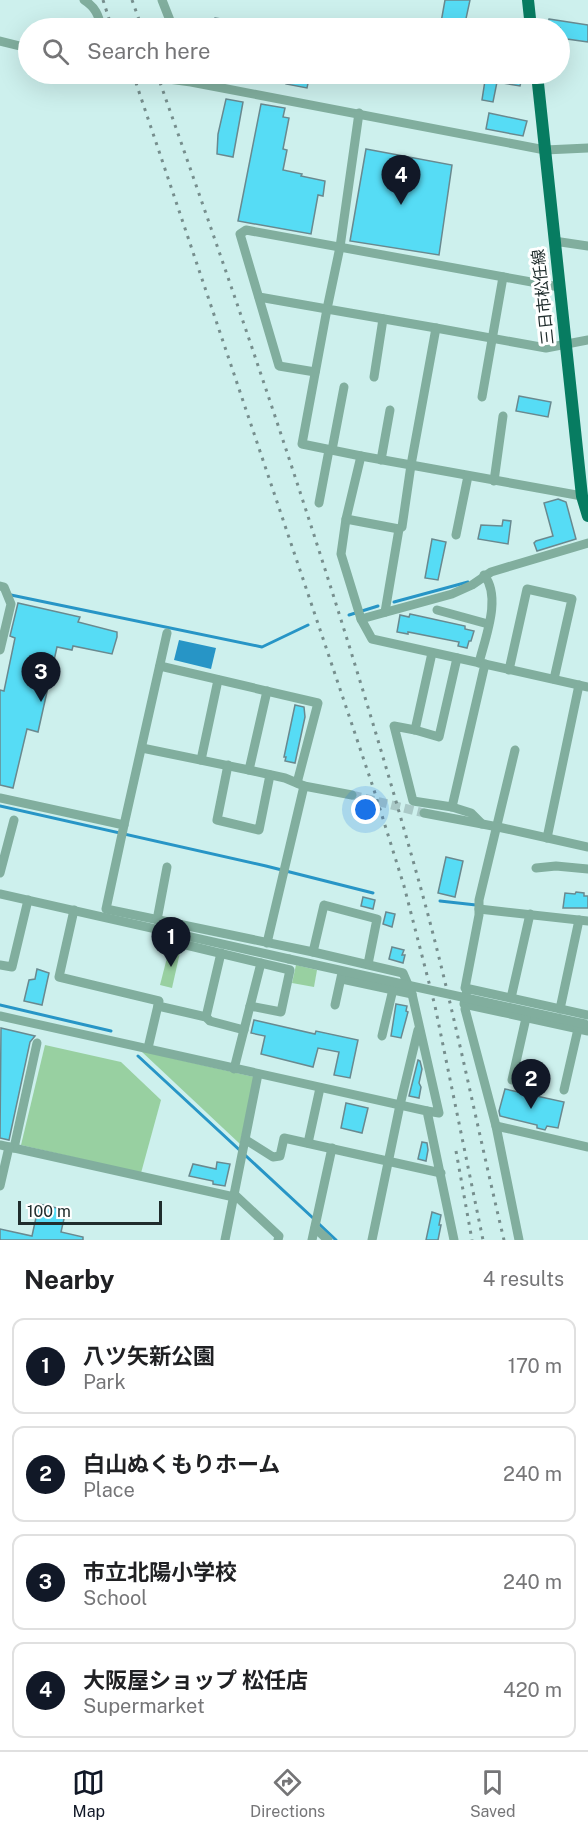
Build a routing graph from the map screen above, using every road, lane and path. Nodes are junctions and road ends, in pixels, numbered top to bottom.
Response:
1 (84, 0) edge
2 (162, 0) edge
3 (528, 0) edge
4 (99, 18) edge
5 (168, 18) edge
6 (530, 18) edge
7 (0, 41) edge
8 (18, 46) edge
9 (219, 84) edge
10 (538, 84) edge
11 (359, 113) junction
12 (588, 148) edge
13 (545, 150) junction
14 (554, 241) junction
15 (588, 246) edge
16 (340, 247) junction
17 (503, 277) junction
18 (559, 287) junction
19 (259, 297) junction
20 (327, 309) junction
21 (383, 319) junction
22 (436, 328) junction
23 (492, 339) junction
24 (588, 340) edge
25 (565, 345) junction
26 (315, 372) junction
27 (374, 377) dead end
28 (344, 387) dead end
29 (482, 397) dead end
30 (390, 410) dead end
31 (503, 416) dead end
32 (331, 450) junction
33 (361, 456) junction
34 (381, 460) junction
35 (411, 465) junction
36 (468, 476) junction
37 (494, 481) junction
38 (582, 496) junction
39 (319, 503) dead end
40 (588, 516) edge
41 (346, 519) junction
42 (399, 530) junction
43 (456, 535) dead end
44 (588, 543) edge
45 (484, 575) junction
46 (3, 587) edge
47 (436, 610) dead end
48 (385, 612) junction
49 (361, 619) junction
50 (488, 624) junction
51 (167, 633) dead end
52 (0, 650) edge
53 (432, 653) junction
54 (457, 658) junction
55 (482, 664) junction
56 (160, 666) junction
57 (509, 670) junction
58 (554, 679) junction
59 (218, 680) junction
60 (583, 686) edge
61 (267, 691) junction
62 (415, 729) junction
63 (142, 748) junction
64 (515, 750) dead end
65 (201, 760) junction
66 (228, 765) junction
67 (249, 770) junction
68 (270, 775) junction
69 (300, 785) junction
70 (352, 795) tunnel mouth
71 (0, 798) edge
72 (452, 807) junction
73 (424, 813) tunnel mouth
74 (14, 820) dead end
75 (482, 824) junction
76 (498, 827) junction
77 (123, 831) junction
78 (547, 838) junction
79 (588, 847) edge
80 (167, 867) dead end
81 (536, 868) dead end
82 (588, 869) edge
83 (0, 873) edge
84 (0, 894) edge
85 (28, 900) junction
86 (479, 907) junction
87 (74, 910) junction
88 (530, 914) junction
89 (157, 920) junction
90 (584, 921) edge
91 (178, 933) junction
92 (267, 943) junction
93 (313, 952) junction
94 (221, 953) junction
95 (345, 959) junction
96 (261, 963) junction
97 (368, 964) junction
98 (0, 965) edge
99 (396, 971) junction
100 (342, 979) junction
101 (467, 989) junction
102 (393, 990) junction
103 (412, 994) junction
104 (512, 998) junction
105 (540, 1004) junction
106 (250, 1005) junction
107 (335, 1005) dead end
108 (158, 1006) junction
109 (465, 1009) dead end
110 (560, 1009) junction
111 (0, 1016) edge
112 (206, 1017) junction
113 (531, 1019) junction
114 (585, 1025) edge
115 (419, 1028) junction
116 (244, 1030) junction
117 (382, 1036) dead end
118 (38, 1043) dead end
119 (148, 1048) junction
120 (234, 1069) junction
121 (258, 1074) junction
122 (512, 1080) dead end
123 (320, 1088) junction
124 (564, 1090) dead end
125 (400, 1105) junction
126 (427, 1110) junction
127 (496, 1126) junction
128 (308, 1143) junction
129 (8, 1146) edge
130 (588, 1147) edge
131 (244, 1148) junction
132 (332, 1149) junction
133 (390, 1161) junction
134 (441, 1173) junction
135 (0, 1186) edge
136 (234, 1195) junction
137 (315, 1228) junction
138 (225, 1240) edge
139 (278, 1240) edge
140 (312, 1240) edge
141 (328, 1240) edge
142 (372, 1240) edge
143 (454, 1240) edge
144 (519, 1240) edge

1 - 4 street
2 - 5 street
3 - 6 main road
7 - 8 street
9 - 11 street
10 - 13 main road, 三日市松任線
11 - 13 street
11 - 16 street
12 - 13 street
13 - 14 main road, 三日市松任線
14 - 15 street
14 - 18 main road, 三日市松任線
16 - 17 street
16 - 19 street
16 - 20 street
17 - 18 street
17 - 23 street
18 - 25 main road, 三日市松任線
19 - 20 street
19 - 26 street
20 - 21 street
20 - 26 street
21 - 22 street
21 - 27 street
22 - 23 street
22 - 35 street
23 - 25 street
23 - 29 street
24 - 25 street
25 - 38 main road, 三日市松任線
26 - 32 street
28 - 32 street
30 - 34 street
31 - 37 street
32 - 33 street
32 - 39 street
33 - 34 street
33 - 41 street
34 - 35 street
35 - 36 street
35 - 42 street
36 - 37 street
36 - 43 street
37 - 38 street
38 - 40 main road, 三日市松任線
41 - 42 street
41 - 49 street
42 - 48 street
44 - 45 street
45 - 48 street
45 - 50 street
46 - 52 street
47 - 50 street
48 - 49 street
49 - 53 street
50 - 55 street
51 - 56 street
53 - 54 street
53 - 62 street
54 - 55 street
54 - 62 street
55 - 57 street
55 - 72 street
56 - 59 street
56 - 63 street
57 - 58 street
57 - 58 street
58 - 60 street
59 - 61 street
59 - 65 street
60 - 78 street
61 - 67 street
61 - 69 street
62 - 72 street
63 - 65 street
63 - 77 street
64 - 76 street
65 - 66 street
66 - 67 street
66 - 68 street
67 - 68 street
68 - 69 street
69 - 70 street
69 - 92 street
71 - 77 street
72 - 75 street
73 - 75 street
74 - 83 street
75 - 76 street
76 - 78 street
76 - 86 street
77 - 89 street
78 - 79 street
80 - 89 street
81 - 82 street
84 - 85 street
85 - 87 street
85 - 98 street
86 - 88 street
86 - 101 street
87 - 91 street
87 - 108 street
88 - 90 street
88 - 104 street
89 - 92 street
90 - 110 street
91 - 94 street
91 - 114 street, bridge
92 - 93 street
93 - 95 street
93 - 97 street
94 - 96 street
94 - 112 street
95 - 97 street
95 - 100 street
96 - 106 street
96 - 106 street
97 - 99 street
99 - 102 street
99 - 103 street
100 - 102 street
100 - 107 street
101 - 104 street
101 - 113 street
102 - 103 street
102 - 117 street
103 - 115 street
104 - 105 street
105 - 110 street
105 - 113 street
106 - 116 street
108 - 112 street
108 - 119 street
109 - 127 street
110 - 114 street
111 - 119 street
112 - 116 street
113 - 114 street
113 - 122 street
114 - 124 street
115 - 125 street
115 - 126 street
116 - 120 street
118 - 129 street
119 - 120 street
120 - 121 street
121 - 123 street
121 - 131 street
123 - 125 street
123 - 128 street
125 - 126 street
125 - 133 street
126 - 134 street
127 - 130 street
127 - 144 street
128 - 131 street
128 - 132 street
129 - 135 street
129 - 136 street
131 - 136 street
132 - 133 street
132 - 137 street
133 - 134 street
133 - 142 street
134 - 143 street
136 - 138 street
136 - 139 street
137 - 140 street
137 - 141 street

